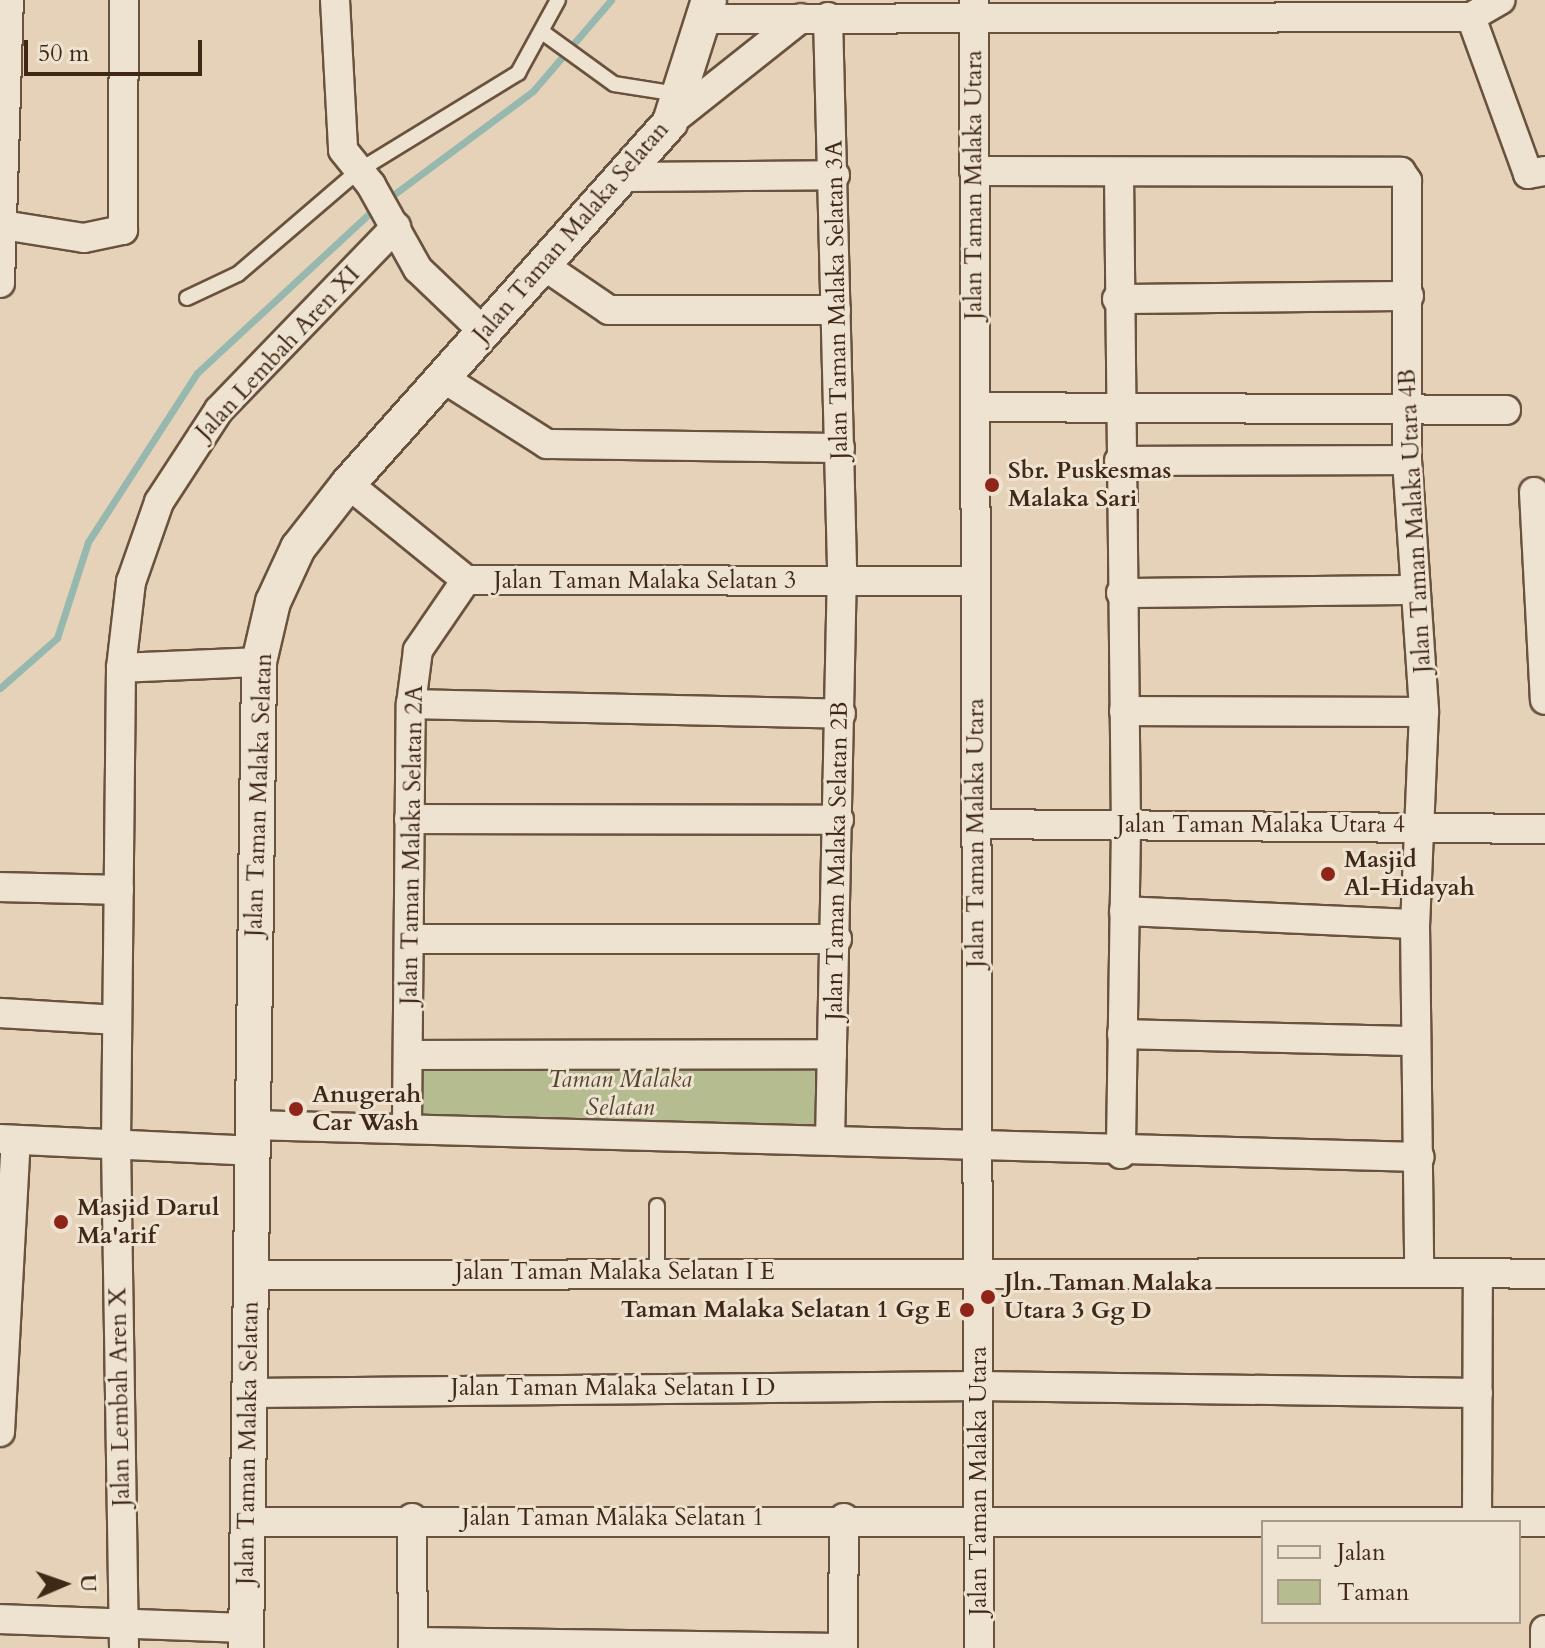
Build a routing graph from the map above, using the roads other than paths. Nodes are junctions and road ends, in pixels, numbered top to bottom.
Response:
1 (9, 0) edge
2 (124, 0) edge
3 (335, 0) edge
4 (558, 0) edge
5 (1500, 0) edge
6 (708, 9) edge
7 (974, 9) edge
8 (1407, 9) edge
9 (1028, 10) edge
10 (1471, 17) junction
11 (814, 18) junction
12 (545, 34) junction
13 (676, 108) junction
14 (974, 171) junction
15 (1545, 171) edge
16 (1119, 173) junction
17 (835, 175) junction
18 (626, 177) junction
19 (365, 178) junction
20 (394, 223) junction
21 (3, 225) junction
22 (546, 267) junction
23 (0, 283) edge
24 (1409, 296) junction
25 (187, 298) dead end
26 (1117, 299) junction
27 (836, 310) junction
28 (484, 332) junction
29 (443, 378) junction
30 (975, 407) junction
31 (1407, 407) junction
32 (1118, 410) junction
33 (1506, 410) dead end
34 (840, 448) junction
35 (1407, 460) junction
36 (1119, 461) junction
37 (348, 484) junction
38 (1534, 492) dead end
39 (466, 580) junction
40 (976, 581) junction
41 (842, 582) junction
42 (1415, 590) junction
43 (1121, 593) junction
44 (259, 662) junction
45 (121, 668) junction
46 (1545, 700) edge
47 (411, 704) junction
48 (1124, 711) junction
49 (1424, 712) junction
50 (841, 714) junction
51 (409, 819) junction
52 (839, 820) junction
53 (976, 824) junction
54 (1417, 824) junction
55 (1126, 827) junction
56 (1545, 829) edge
57 (0, 887) edge
58 (119, 890) junction
59 (1124, 911) junction
60 (1415, 924) junction
61 (409, 939) junction
62 (837, 939) junction
63 (0, 1013) edge
64 (117, 1020) junction
65 (1122, 1034) junction
66 (1416, 1041) junction
67 (832, 1054) junction
68 (408, 1055) junction
69 (407, 1124) junction
70 (251, 1138) junction
71 (8, 1139) edge
72 (830, 1140) junction
73 (116, 1145) junction
74 (977, 1147) junction
75 (1121, 1154) junction
76 (1420, 1157) junction
77 (657, 1206) dead end
78 (978, 1270) junction
79 (657, 1272) junction
80 (1419, 1272) junction
81 (1478, 1273) junction
82 (1545, 1274) edge
83 (251, 1275) junction
84 (978, 1386) junction
85 (249, 1393) junction
86 (1478, 1393) junction
87 (0, 1432) edge
88 (412, 1518) junction
89 (844, 1518) junction
90 (1477, 1520) edge
91 (1261, 1521) edge
92 (247, 1522) junction
93 (979, 1522) junction
94 (1521, 1522) edge
95 (1545, 1522) edge
96 (0, 1619) edge
97 (1545, 1630) edge
98 (124, 1636) edge
99 (246, 1638) edge
100 (413, 1645) edge
101 (843, 1648) edge
102 (979, 1648) edge
103 (1545, 1648) edge

1 - 21 street
2 - 21 street
3 - 19 street
4 - 12 lane
5 - 10 street
6 - 11 street
6 - 13 street, Jalan Taman Malaka Selatan
7 - 9 street
7 - 11 street
7 - 14 street, Jalan Taman Malaka Utara
8 - 9 street
8 - 10 street
10 - 15 street
11 - 13 street
11 - 17 street, Jalan Taman Malaka Selatan 3A
12 - 13 lane
12 - 19 lane
13 - 18 street, Jalan Taman Malaka Selatan
14 - 16 street
14 - 30 street, Jalan Taman Malaka Utara
16 - 24 street, Jalan Taman Malaka Utara 4B
16 - 26 street
17 - 18 street
17 - 27 street, Jalan Taman Malaka Selatan 3A
18 - 22 street, Jalan Taman Malaka Selatan
19 - 20 street
19 - 25 lane
20 - 28 street
20 - 45 street, Jalan Lembah Aren XI
21 - 23 street
22 - 27 street
22 - 28 street, Jalan Taman Malaka Selatan
24 - 26 street
24 - 31 street, Jalan Taman Malaka Utara 4B
26 - 32 street
27 - 34 street, Jalan Taman Malaka Selatan 3A
28 - 29 street, Jalan Taman Malaka Selatan
29 - 34 street
29 - 37 street, Jalan Taman Malaka Selatan
30 - 32 street
30 - 40 street, Jalan Taman Malaka Utara
31 - 32 street
31 - 33 street
31 - 35 street, Jalan Taman Malaka Utara 4B
32 - 36 street
34 - 41 street, Jalan Taman Malaka Selatan 3A
35 - 36 street
35 - 42 street, Jalan Taman Malaka Utara 4B
36 - 43 street
37 - 39 street, Jalan Taman Malaka Selatan 3
37 - 44 street, Jalan Taman Malaka Selatan
38 - 46 street
39 - 41 street, Jalan Taman Malaka Selatan 3
39 - 47 street, Jalan Taman Malaka Selatan 2A
40 - 41 street, Jalan Taman Malaka Selatan 3
40 - 53 street, Jalan Taman Malaka Utara
41 - 50 street, Jalan Taman Malaka Selatan 2B
42 - 43 street
42 - 49 street, Jalan Taman Malaka Utara 4B
43 - 48 street
44 - 45 street
44 - 70 street, Jalan Taman Malaka Selatan
45 - 58 street, Jalan Lembah Aren XI
47 - 50 street
47 - 51 street, Jalan Taman Malaka Selatan 2A
48 - 49 street
48 - 55 street
49 - 54 street, Jalan Taman Malaka Utara 4B
50 - 52 street, Jalan Taman Malaka Selatan 2B
51 - 52 street
51 - 61 street, Jalan Taman Malaka Selatan 2A
52 - 62 street, Jalan Taman Malaka Selatan 2B
53 - 55 street, Jalan Taman Malaka Utara 4
53 - 74 street, Jalan Taman Malaka Utara
54 - 55 street, Jalan Taman Malaka Utara 4
54 - 56 street, Jalan Taman Malaka Utara 4
54 - 60 street, Jalan Taman Malaka Utara 4B
55 - 59 street
57 - 58 street
58 - 64 street, Jalan Lembah Aren XI
59 - 60 street
59 - 65 street
60 - 66 street, Jalan Taman Malaka Utara 4B
61 - 62 street
61 - 68 street, Jalan Taman Malaka Selatan 2A
62 - 67 street, Jalan Taman Malaka Selatan 2B
63 - 64 street
64 - 73 street, Jalan Lembah Aren XI
65 - 66 street
65 - 75 street
66 - 76 street, Jalan Taman Malaka Utara 4B
67 - 68 street
67 - 72 street, Jalan Taman Malaka Selatan 2B
68 - 69 street, Jalan Taman Malaka Selatan 2A
69 - 70 street
69 - 72 street
70 - 73 street
70 - 83 street, Jalan Taman Malaka Selatan
71 - 73 street
71 - 87 street
72 - 74 street
73 - 98 street, Jalan Lembah Aren X
74 - 75 street
74 - 78 street, Jalan Taman Malaka Utara
75 - 76 street
76 - 80 street, Jalan Taman Malaka Utara 4B
77 - 79 lane
78 - 79 street, Jalan Taman Malaka Selatan I E
78 - 80 street, Jalan Taman Malaka Selatan I E
78 - 84 street, Jalan Taman Malaka Utara
79 - 83 street, Jalan Taman Malaka Selatan I E
80 - 81 street, Jalan Taman Malaka Selatan I E
81 - 82 street, Jalan Taman Malaka Selatan I E
81 - 86 street
83 - 85 street, Jalan Taman Malaka Selatan
84 - 85 street, Jalan Taman Malaka Selatan I D
84 - 86 street, Jalan Taman Malaka Selatan I D
84 - 93 street, Jalan Taman Malaka Utara
85 - 92 street, Jalan Taman Malaka Selatan
86 - 90 street
88 - 89 street, Jalan Taman Malaka Selatan 1
88 - 92 street, Jalan Taman Malaka Selatan 1
88 - 100 street
89 - 93 street, Jalan Taman Malaka Selatan 1
89 - 101 street
91 - 93 street, Jalan Taman Malaka Selatan 1
92 - 99 street, Jalan Taman Malaka Selatan
93 - 102 street, Jalan Taman Malaka Utara
94 - 95 street, Jalan Taman Malaka Selatan 1
96 - 98 street
97 - 103 street
98 - 99 street
100 - 101 street

